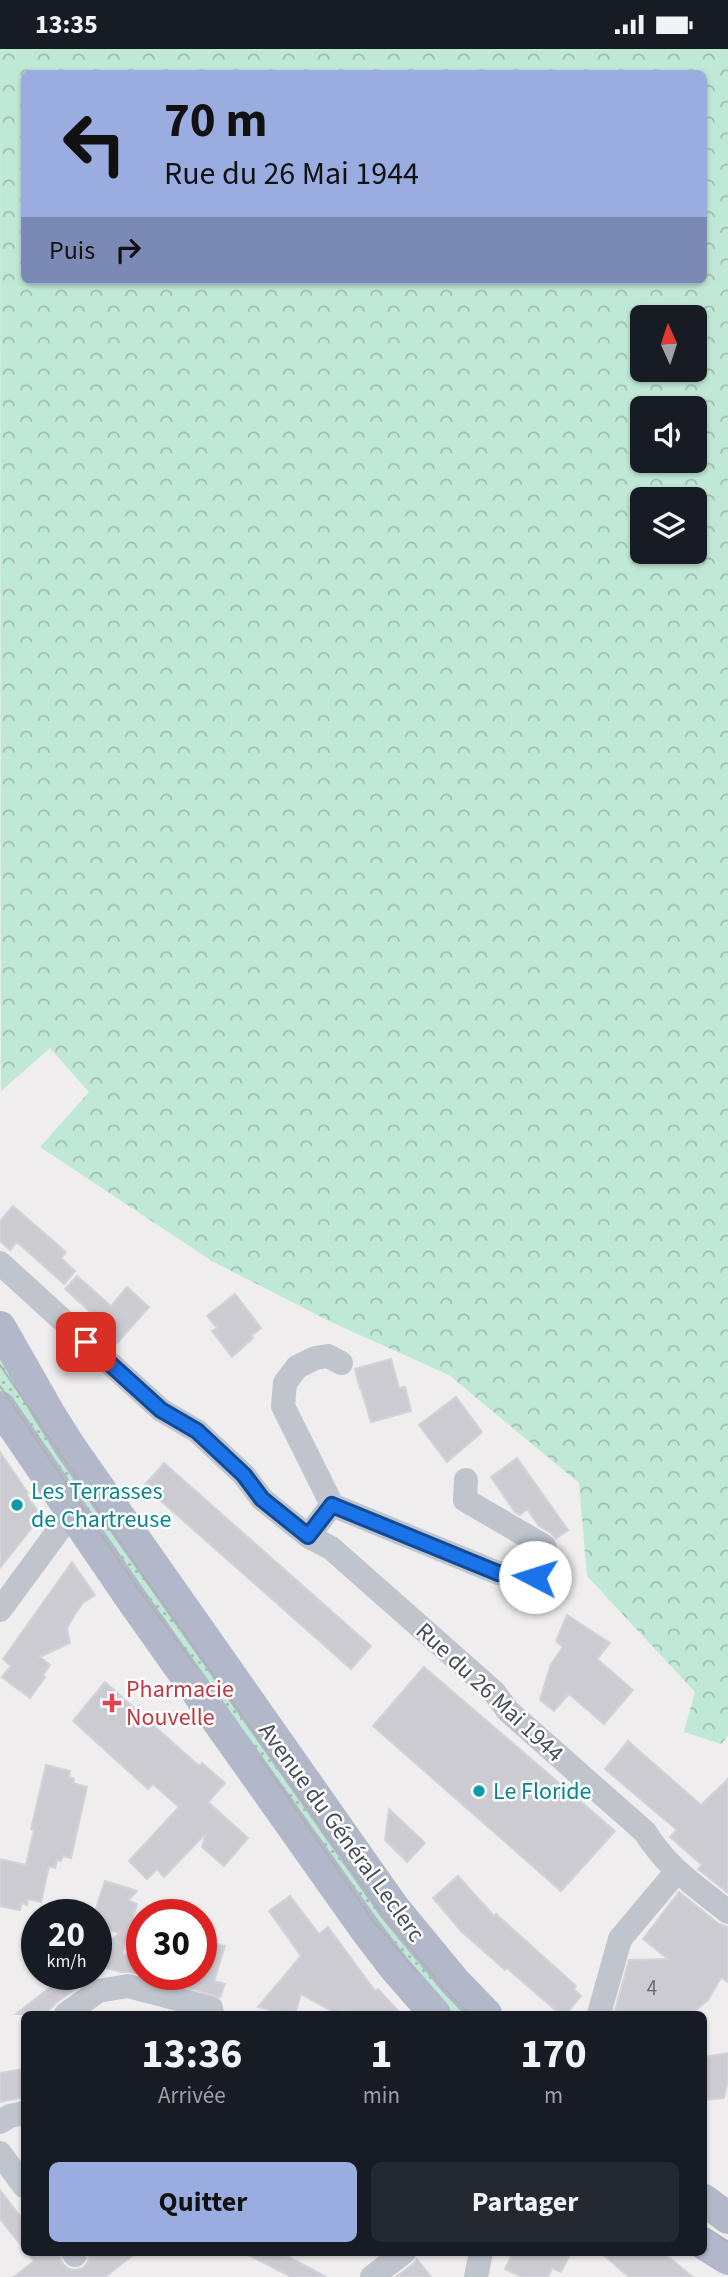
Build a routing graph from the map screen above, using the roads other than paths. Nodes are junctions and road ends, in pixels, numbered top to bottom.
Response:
1 (0, 1263) edge
2 (0, 1327) edge
3 (341, 1363) dead end
4 (0, 1407) edge
5 (466, 1480) dead end
6 (332, 1505) junction
7 (72, 1512) junction
8 (308, 1536) junction
9 (0, 1609) edge
10 (677, 1871) junction
11 (728, 1912) edge
12 (70, 2011) edge
13 (212, 2011) edge
14 (432, 2011) edge
15 (483, 2011) edge
16 (600, 2011) edge
17 (21, 2114) edge
18 (0, 2122) edge
19 (0, 2153) edge
20 (21, 2182) edge
21 (707, 2202) edge
22 (728, 2218) edge
23 (707, 2246) edge
24 (399, 2256) edge
25 (480, 2256) edge
26 (728, 2259) edge
27 (372, 2277) edge
28 (476, 2277) edge

1 - 8 street, Rue du 26 Mai 1944
2 - 15 main road, Avenue du Général Leclerc
3 - 6 street
4 - 7 main road, Avenue du Général Leclerc
5 - 6 street
6 - 8 street
7 - 9 street
7 - 14 main road, Avenue du Général Leclerc
8 - 10 street, Rue du 26 Mai 1944
10 - 11 street, Rue du 26 Mai 1944
10 - 16 street
12 - 13 street
17 - 18 street
19 - 20 street
21 - 22 main road
23 - 26 main road
24 - 27 street
25 - 28 street

